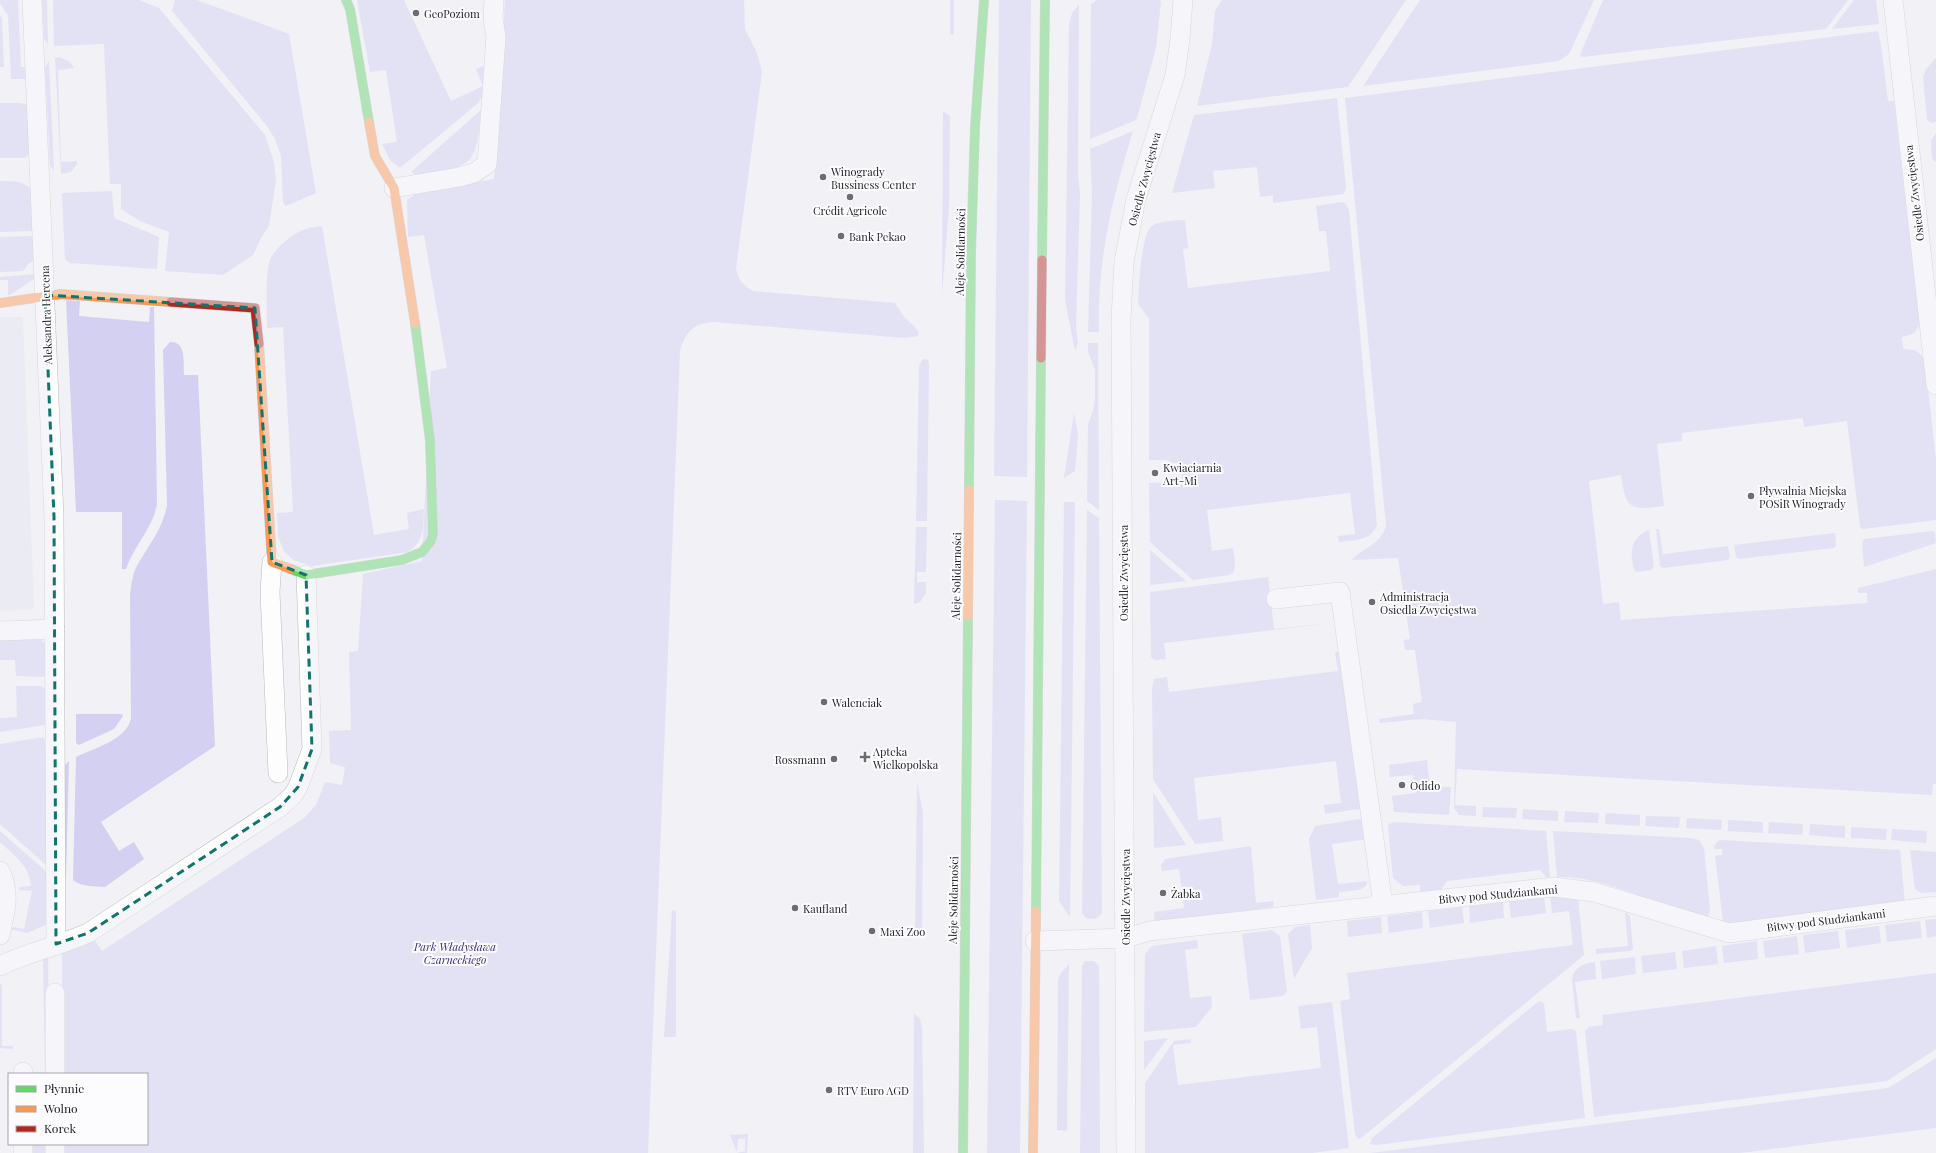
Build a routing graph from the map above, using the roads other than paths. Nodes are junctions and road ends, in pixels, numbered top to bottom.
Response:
1 (32, 0) edge
2 (346, 0) edge
3 (494, 0) edge
4 (984, 0) edge
5 (1045, 0) edge
6 (1183, 0) edge
7 (1894, 0) edge
8 (394, 188) junction
9 (45, 295) junction
10 (0, 303) edge
11 (1936, 385) edge
12 (272, 562) junction
13 (306, 575) junction
14 (1276, 599) dead end
15 (55, 630) junction
16 (0, 631) edge
17 (278, 773) dead end
18 (0, 871) edge
19 (1384, 905) junction
20 (1936, 906) edge
21 (0, 935) edge
22 (1126, 938) junction
23 (1035, 941) junction
24 (56, 944) junction
25 (0, 966) edge
26 (55, 993) dead end
27 (56, 1073) edge
28 (963, 1153) edge
29 (1033, 1153) edge
30 (1126, 1153) edge

1 - 9 street, Aleksandra Hercena
2 - 8 street
3 - 8 street
4 - 28 street, Aleje Solidarności
5 - 23 street
6 - 22 street, Osiedle Zwycięstwa
7 - 11 street, Osiedle Zwycięstwa
8 - 13 street
9 - 10 street
9 - 12 street
9 - 15 street, Aleksandra Hercena
12 - 13 street
12 - 17 street
13 - 24 street
14 - 19 street
15 - 16 street
15 - 24 street, Aleksandra Hercena
18 - 21 street
19 - 20 street, Bitwy pod Studziankami
19 - 22 street, Bitwy pod Studziankami
22 - 23 street, Bitwy pod Studziankami
22 - 30 street, Osiedle Zwycięstwa
23 - 29 street
24 - 25 street
26 - 27 street

